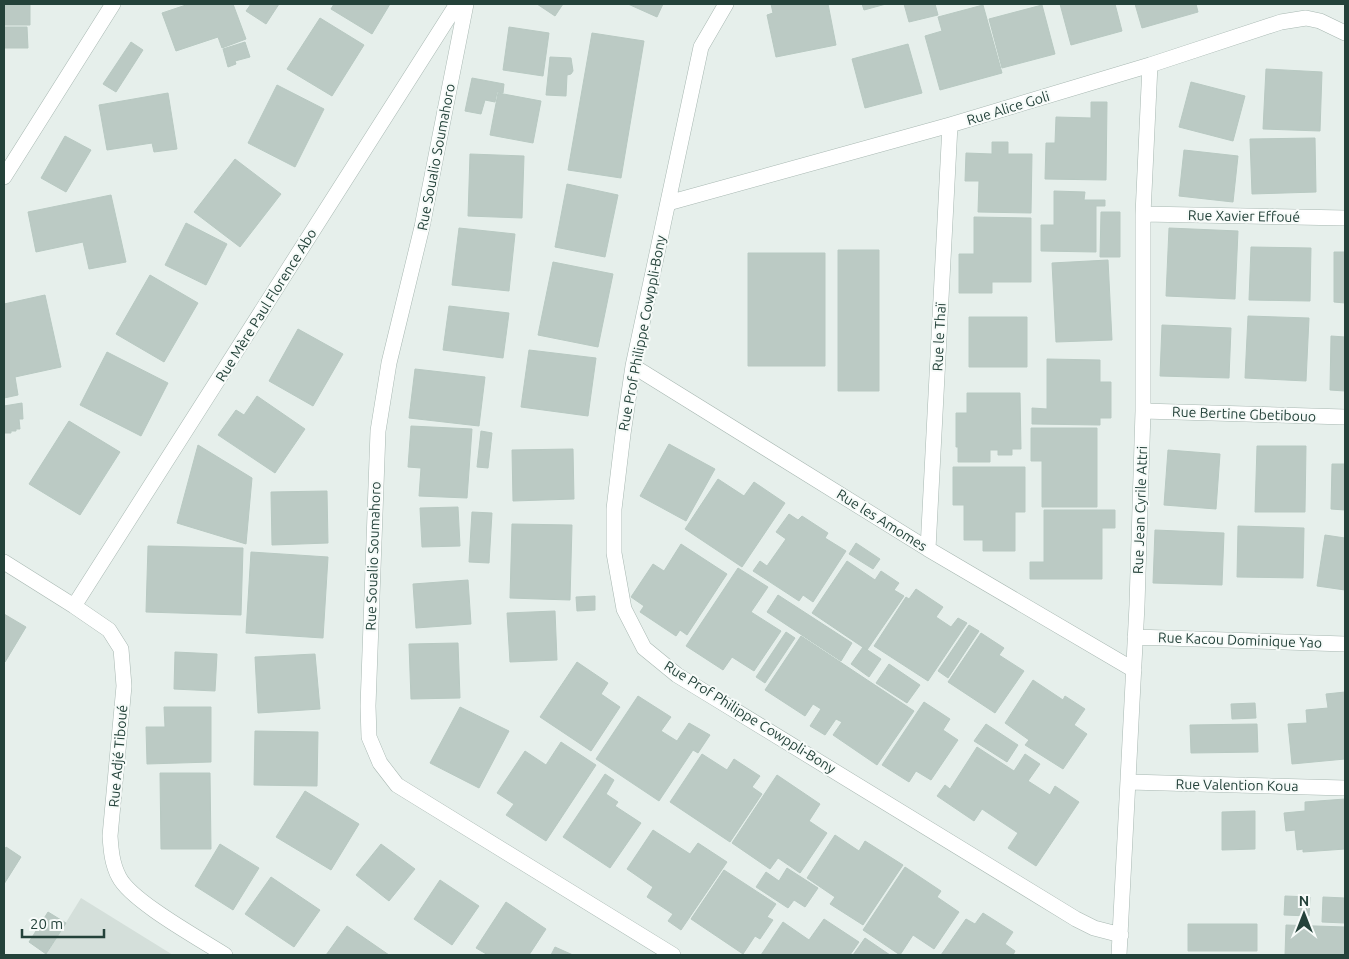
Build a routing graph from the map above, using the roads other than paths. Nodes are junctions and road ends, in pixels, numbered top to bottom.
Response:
1 (113, 4) edge
2 (457, 4) edge
3 (466, 4) edge
4 (726, 4) edge
5 (1345, 33) edge
6 (1150, 65) junction
7 (950, 125) junction
8 (4, 177) edge
9 (668, 203) junction
10 (1143, 214) junction
11 (1345, 218) edge
12 (633, 366) junction
13 (1143, 411) junction
14 (1345, 417) edge
15 (928, 549) junction
16 (4, 562) edge
17 (74, 606) junction
18 (1135, 637) junction
19 (1345, 644) edge
20 (1134, 670) junction
21 (1129, 782) junction
22 (1345, 788) edge
23 (1121, 935) junction
24 (225, 955) edge
25 (673, 955) edge
26 (1120, 955) edge

1 - 8 street
2 - 17 street, Rue Mère Paul Florence Abo
3 - 25 street, Rue Soualio Soumahoro
4 - 9 street, Rue Prof Philippe Cowppli-Bony
5 - 6 street, Rue Alice Goli
6 - 7 street, Rue Alice Goli
6 - 10 street, Rue Jean Cyrile Attri
7 - 9 street, Rue Alice Goli
7 - 15 street, Rue le Thaï
9 - 12 street, Rue Prof Philippe Cowppli-Bony
10 - 11 street, Rue Xavier Effoué
10 - 13 street, Rue Jean Cyrile Attri
12 - 15 street, Rue les Amomes
12 - 23 street, Rue Prof Philippe Cowppli-Bony
13 - 14 street, Rue Bertine Gbetibouo
13 - 18 street, Rue Jean Cyrile Attri
15 - 20 street, Rue les Amomes
16 - 17 street, Rue Adjé Tiboué
17 - 24 street, Rue Adjé Tiboué
18 - 19 street, Rue Kacou Dominique Yao
18 - 20 street, Rue Jean Cyrile Attri
20 - 21 street, Rue Jean Cyrile Attri
21 - 22 street, Rue Valention Koua
21 - 23 street, Rue Jean Cyrile Attri
23 - 26 street, Rue Jean Cyrile Attri

